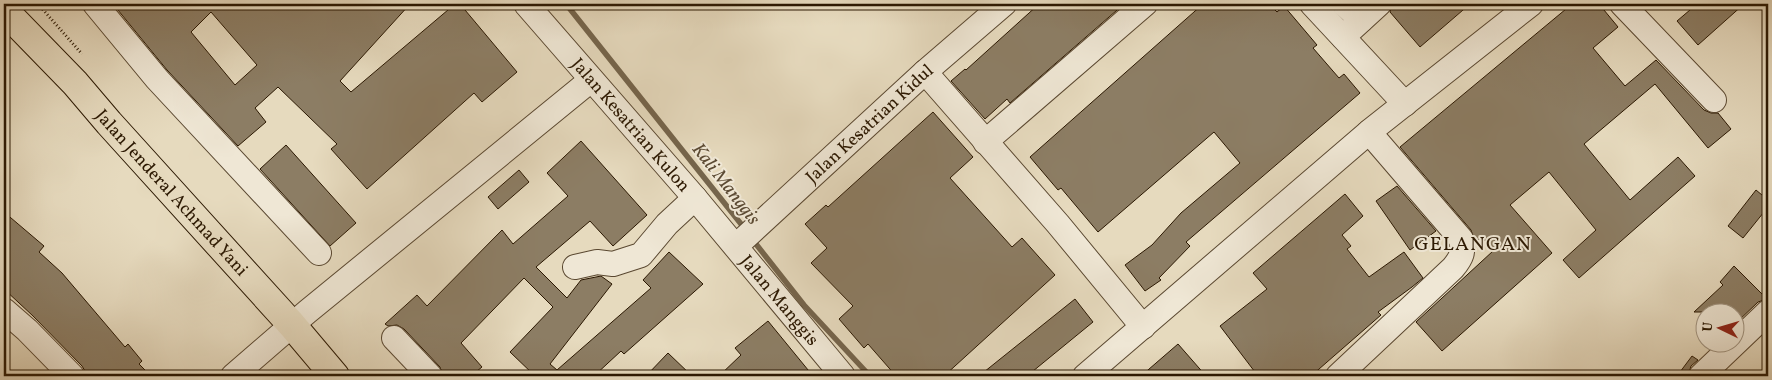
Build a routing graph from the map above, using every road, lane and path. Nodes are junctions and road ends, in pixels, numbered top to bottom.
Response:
1 (95, 4) edge
2 (526, 4) edge
3 (1004, 4) edge
4 (1146, 4) edge
5 (1312, 4) edge
6 (1344, 4) edge
7 (1379, 4) edge
8 (1531, 4) edge
9 (1622, 4) edge
10 (4, 10) edge
11 (1361, 20) junction
12 (1343, 37) junction
13 (925, 72) junction
14 (591, 80) junction
15 (1714, 100) dead end
16 (1405, 104) junction
17 (1369, 132) junction
18 (985, 142) junction
19 (696, 198) junction
20 (736, 246) junction
21 (318, 253) dead end
22 (575, 267) dead end
23 (4, 310) edge
24 (1768, 312) edge
25 (292, 325) junction
26 (1143, 327) junction
27 (394, 338) dead end
28 (72, 376) edge
29 (233, 376) edge
30 (335, 376) edge
31 (430, 376) edge
32 (843, 376) edge
33 (1085, 376) edge
34 (1338, 376) edge
35 (1702, 376) edge

1 - 21 street
2 - 14 street, Jalan Kesatrian Kulon
3 - 13 street, Jalan Kesatrian Kidul
4 - 18 street
5 - 12 street
6 - 11 street
7 - 11 street
8 - 16 street
9 - 15 street
10 - 25 main road, Jalan Jenderal Achmad Yani
11 - 12 street
12 - 16 street
13 - 18 street
13 - 20 street, Jalan Kesatrian Kidul
14 - 19 street, Jalan Kesatrian Kulon
14 - 25 street
16 - 17 street
17 - 26 street
17 - 34 street
18 - 26 street
19 - 20 street, Jalan Kesatrian Kulon
19 - 22 street
20 - 32 street, Jalan Manggis
23 - 28 street
24 - 35 street
25 - 29 street
25 - 30 main road, Jalan Jenderal Achmad Yani
26 - 33 street
27 - 31 street

